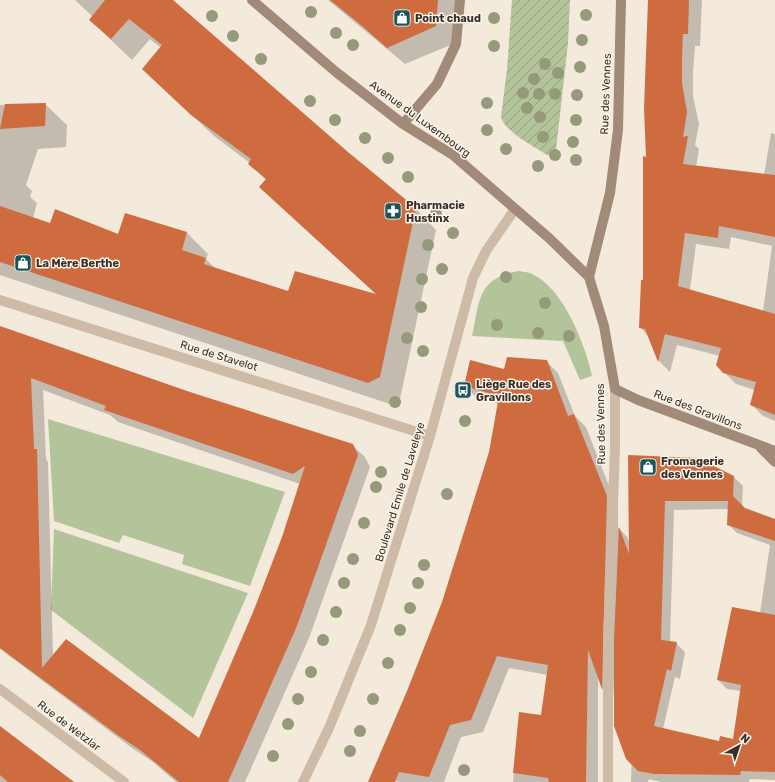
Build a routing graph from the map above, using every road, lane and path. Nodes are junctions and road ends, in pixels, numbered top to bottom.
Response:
1 (252, 0) edge
2 (460, 0) edge
3 (621, 0) edge
4 (403, 124) junction
5 (515, 209) junction
6 (589, 277) junction
7 (0, 300) edge
8 (615, 389) junction
9 (430, 436) junction
10 (775, 444) edge
11 (760, 446) junction
12 (775, 451) edge
13 (775, 462) edge
14 (0, 689) edge
15 (124, 782) edge
16 (303, 782) edge
17 (608, 782) edge

1 - 4 street, Avenue du Luxembourg
2 - 4 street
3 - 6 street, Rue des Vennes
4 - 5 street, Avenue du Luxembourg
5 - 6 street, Avenue du Luxembourg
5 - 9 street, Boulevard Emile de Laveleye
6 - 8 street, Rue des Vennes
7 - 9 street, Rue de Stavelot
8 - 11 street, Rue des Gravillons
8 - 17 street, Rue des Vennes
9 - 16 street, Boulevard Emile de Laveleye
10 - 11 street
11 - 12 street, Rue des Gravillons
11 - 13 street
14 - 15 street, Rue de Wetzlar

